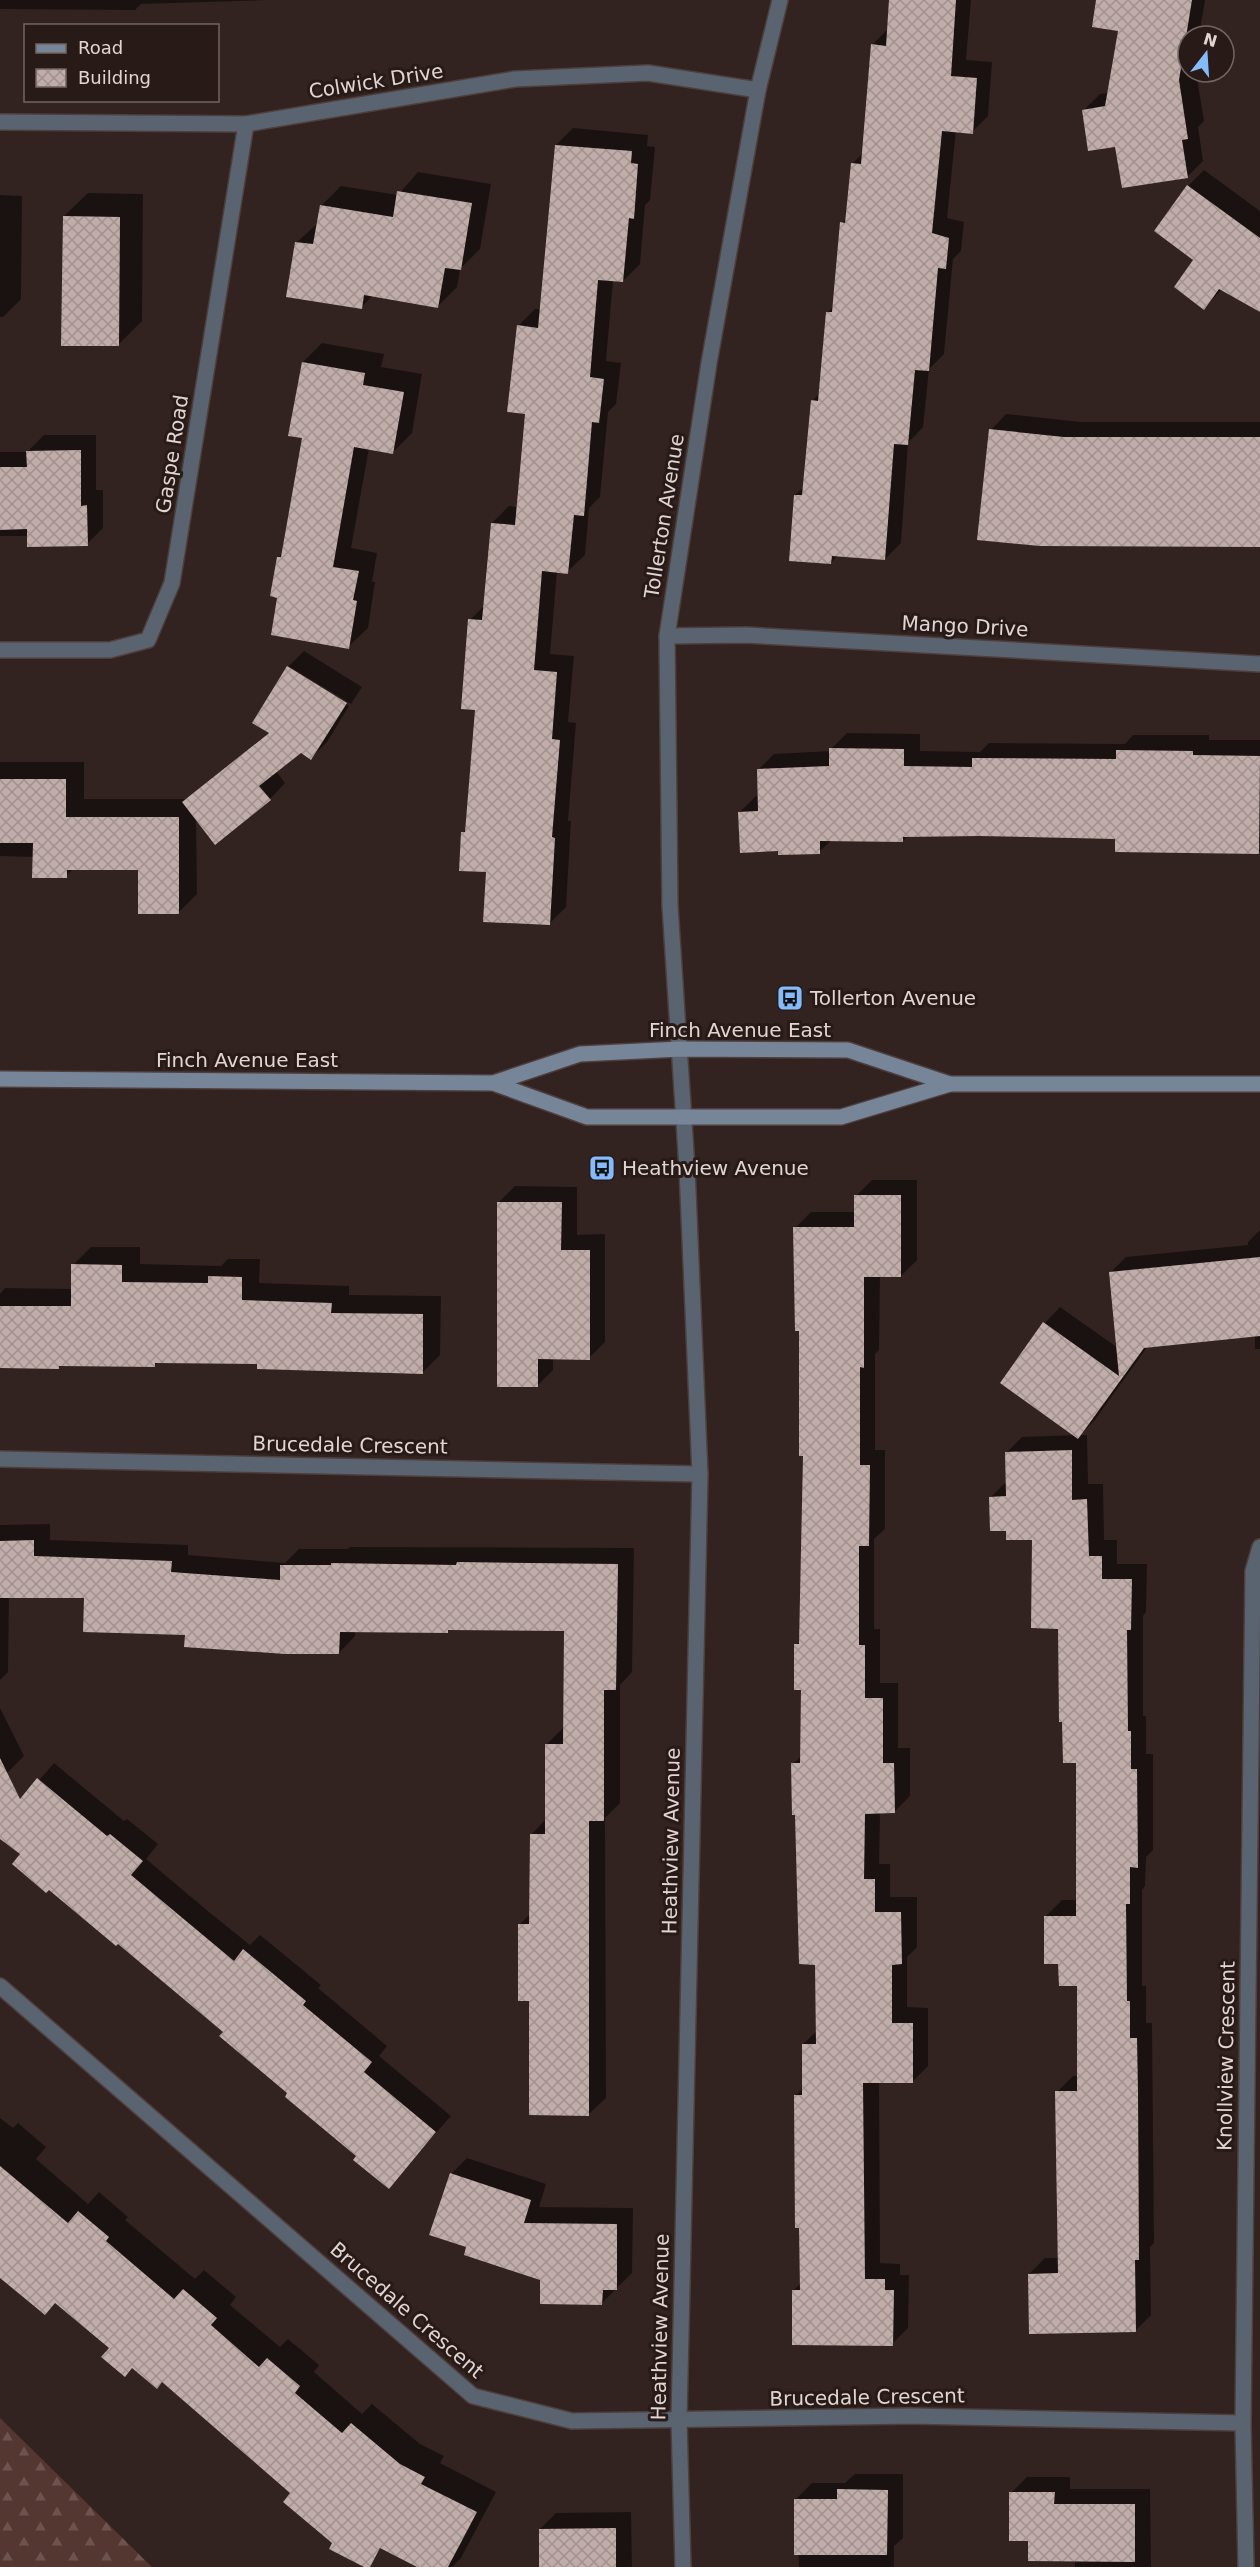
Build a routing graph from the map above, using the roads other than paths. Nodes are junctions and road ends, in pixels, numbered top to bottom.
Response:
1 (780, 0) edge
2 (758, 90) junction
3 (0, 122) edge
4 (246, 124) junction
5 (667, 636) junction
6 (0, 650) edge
7 (1260, 664) edge
8 (680, 1050) junction
9 (0, 1079) edge
10 (493, 1083) junction
11 (950, 1084) junction
12 (1260, 1084) edge
13 (683, 1117) junction
14 (0, 1459) edge
15 (700, 1474) junction
16 (1260, 1547) edge
17 (0, 1986) edge
18 (679, 2420) junction
19 (1243, 2423) junction
20 (683, 2567) edge
21 (1246, 2567) edge

1 - 2 street, Tollerton Avenue
2 - 4 street, Colwick Drive
2 - 5 street, Tollerton Avenue
3 - 4 street, Colwick Drive
4 - 6 street, Gaspe Road
5 - 7 street, Mango Drive
5 - 8 street, Tollerton Avenue
8 - 10 main road, Finch Avenue East
8 - 11 main road, Finch Avenue East
8 - 13 street, Tollerton Avenue
9 - 10 main road, Finch Avenue East
10 - 13 main road, Finch Avenue East
11 - 12 main road, Finch Avenue East
11 - 13 main road, Finch Avenue East
13 - 15 street, Heathview Avenue
14 - 15 street, Brucedale Crescent
15 - 18 street, Heathview Avenue
16 - 19 street, Knollview Crescent
17 - 18 street, Brucedale Crescent
18 - 19 street, Brucedale Crescent
18 - 20 street, Heathview Avenue
19 - 21 street, Knollview Crescent

